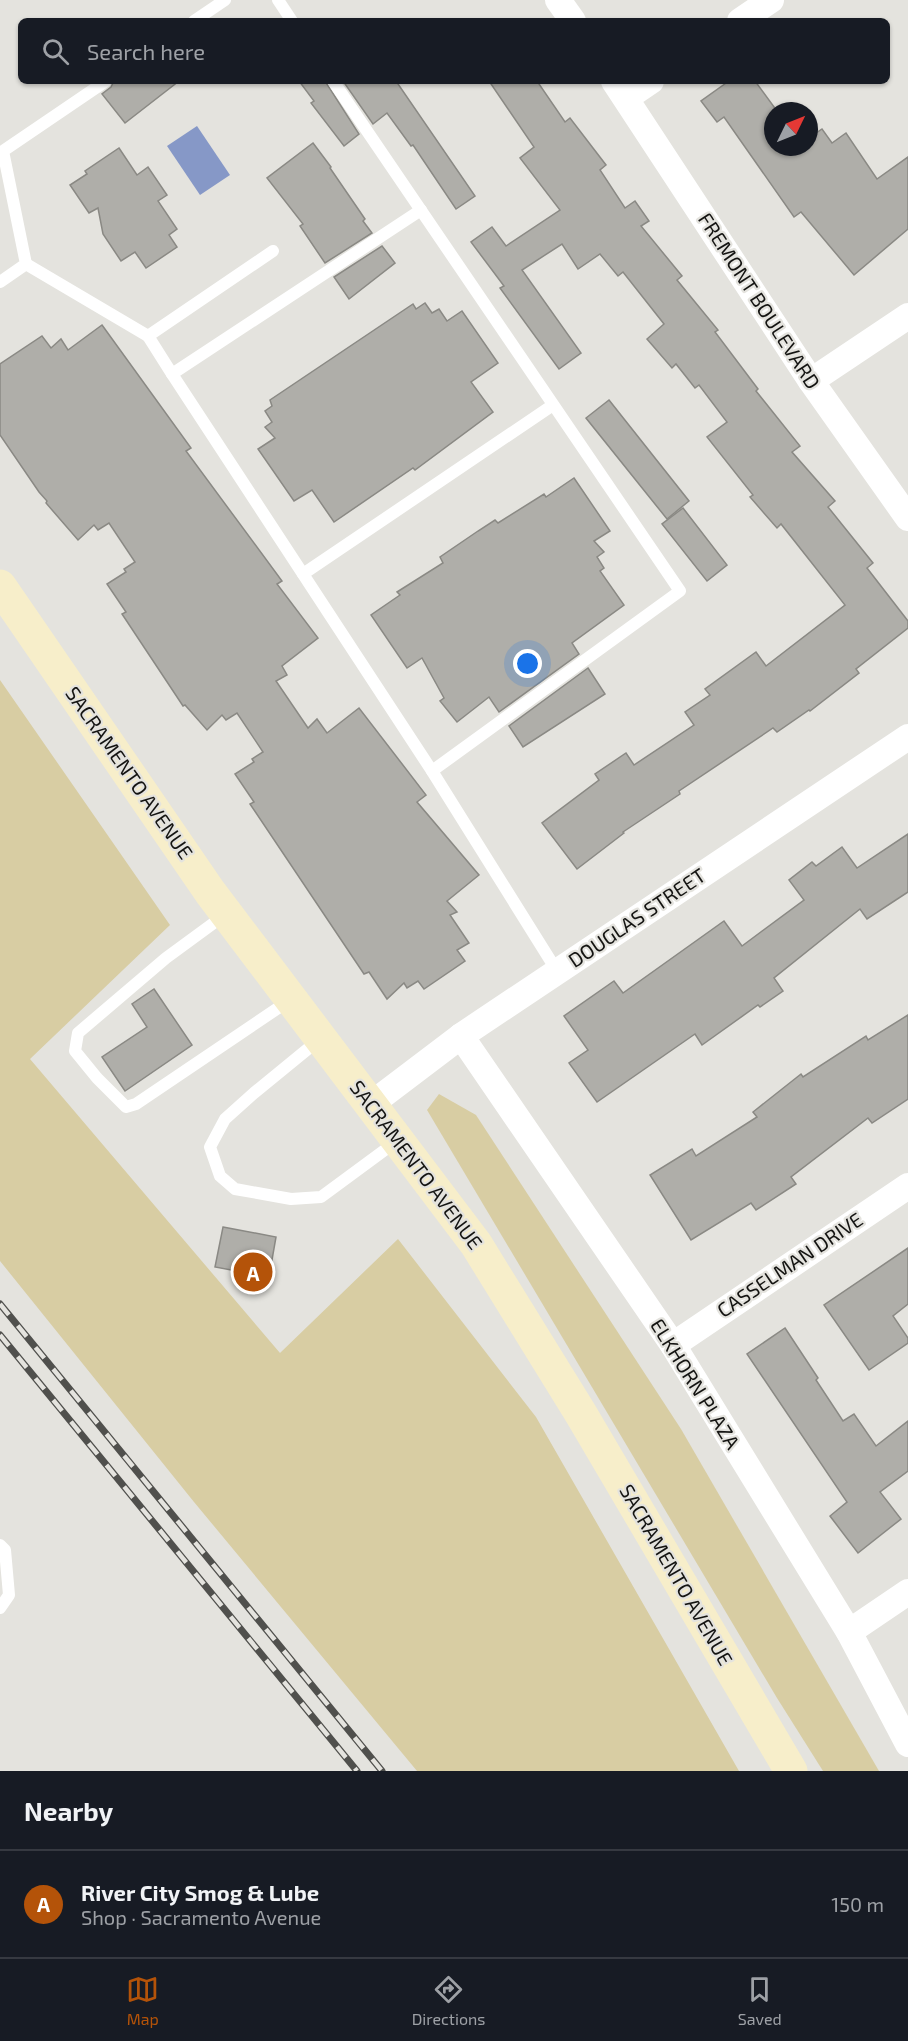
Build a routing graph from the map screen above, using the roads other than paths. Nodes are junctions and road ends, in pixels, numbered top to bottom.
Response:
1 (225, 0) edge
2 (278, 0) edge
3 (558, 0) edge
4 (771, 0) edge
5 (198, 18) edge
6 (290, 18) edge
7 (571, 18) edge
8 (744, 18) edge
9 (101, 84) edge
10 (335, 84) edge
11 (641, 84) edge
12 (620, 90) edge
13 (2, 148) edge
14 (421, 210) junction
15 (273, 251) dead end
16 (26, 264) junction
17 (0, 282) edge
18 (908, 316) edge
19 (148, 336) junction
20 (172, 374) junction
21 (811, 381) junction
22 (553, 405) junction
23 (908, 518) edge
24 (303, 574) junction
25 (0, 586) edge
26 (908, 737) edge
27 (432, 771) junction
28 (226, 913) junction
29 (557, 971) junction
30 (291, 1000) junction
31 (461, 1036) junction
32 (321, 1039) junction
33 (370, 1105) junction
34 (398, 1140) junction
35 (908, 1186) edge
36 (672, 1345) junction
37 (0, 1545) edge
38 (908, 1592) edge
39 (0, 1608) edge
40 (849, 1632) junction
41 (908, 1744) edge
42 (791, 1771) edge

1 - 5 lane
2 - 6 lane
3 - 7 street
4 - 8 street
9 - 13 lane
10 - 14 lane
11 - 12 street
12 - 21 street, FREMONT BOULEVARD
13 - 16 lane
14 - 20 lane
14 - 22 lane
15 - 19 lane
16 - 17 lane
16 - 19 lane
18 - 21 street
19 - 20 lane
20 - 24 lane
21 - 23 street, FREMONT BOULEVARD
22 - 24 lane
22 - 27 lane
24 - 27 lane
25 - 28 main road, SACRAMENTO AVENUE
26 - 29 street, DOUGLAS STREET
27 - 29 lane
28 - 30 main road, SACRAMENTO AVENUE
28 - 30 lane
29 - 31 street, DOUGLAS STREET
30 - 32 main road, SACRAMENTO AVENUE
31 - 33 street, DOUGLAS STREET
31 - 36 street, ELKHORN PLAZA
32 - 33 main road, SACRAMENTO AVENUE
32 - 34 lane
33 - 34 main road, SACRAMENTO AVENUE
34 - 42 main road, SACRAMENTO AVENUE
35 - 36 street, CASSELMAN DRIVE
36 - 40 street, ELKHORN PLAZA
37 - 39 lane
38 - 40 street
40 - 41 street, ELKHORN PLAZA

